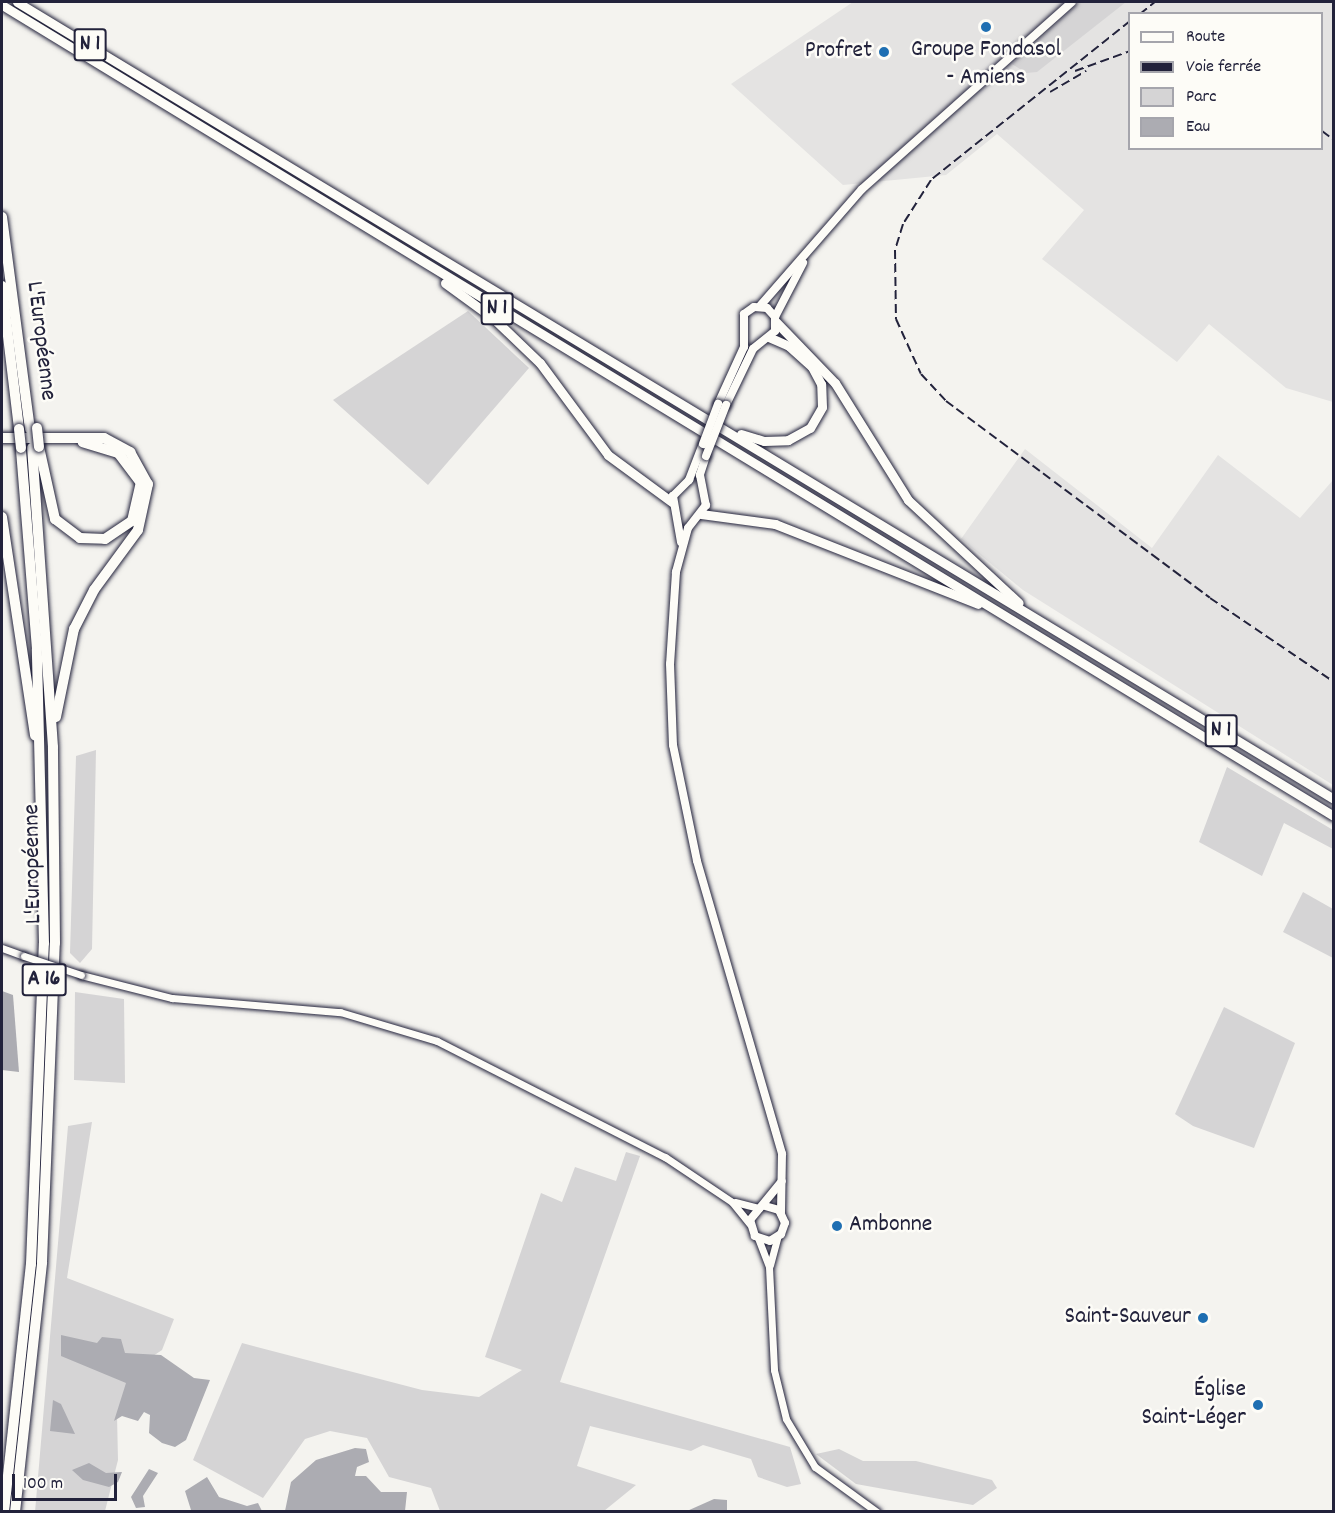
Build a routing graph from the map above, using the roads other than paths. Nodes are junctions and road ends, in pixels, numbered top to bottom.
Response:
1 (17, 2) edge
2 (1072, 2) edge
3 (2, 5) edge
4 (2, 217) edge
5 (394, 246) junction
6 (809, 252) junction
7 (2, 286) edge
8 (760, 306) junction
9 (775, 320) junction
10 (743, 332) junction
11 (765, 339) junction
12 (722, 404) junction
13 (704, 417) junction
14 (29, 429) junction
15 (2, 438) edge
16 (2, 444) edge
17 (31, 448) junction
18 (685, 485) junction
19 (701, 490) junction
20 (672, 502) junction
21 (676, 512) junction
22 (697, 516) junction
23 (2, 517) edge
24 (681, 544) junction
25 (995, 610) junction
26 (1039, 620) junction
27 (53, 747) junction
28 (1334, 799) edge
29 (44, 813) junction
30 (1334, 816) edge
31 (2, 948) edge
32 (784, 1177) junction
33 (732, 1202) junction
34 (762, 1207) junction
35 (781, 1213) junction
36 (750, 1224) junction
37 (758, 1238) junction
38 (777, 1238) junction
39 (769, 1267) junction
40 (3, 1512) edge
41 (15, 1512) edge
42 (877, 1512) edge

1 - 13 highway, N 1
2 - 6 main road
3 - 5 highway, N 1
4 - 14 highway, L'Européenne
5 - 20 highway
5 - 25 highway, N 1
6 - 8 main road
6 - 9 main road
7 - 14 highway, L'Européenne / A 16
8 - 9 main road
8 - 10 main road
9 - 11 main road
9 - 26 highway
10 - 11 main road
10 - 12 main road
11 - 12 main road
11 - 13 highway
12 - 18 main road, bridge
12 - 19 main road, bridge
13 - 26 highway, N 1
14 - 17 highway, L'Européenne / A 16, bridge
14 - 17 highway, bridge
15 - 27 highway
16 - 17 highway
17 - 27 highway, L'Européenne / A 16
17 - 29 highway, L'Européenne / A 16
18 - 19 main road
18 - 20 main road
19 - 22 main road
20 - 21 main road
21 - 22 main road
21 - 24 main road
22 - 24 main road
22 - 25 highway
23 - 29 highway
24 - 32 main road
25 - 30 highway, N 1
26 - 28 highway, N 1
27 - 41 highway, L'Européenne / A 16
29 - 40 highway, L'Européenne / A 16
31 - 33 street, bridge
32 - 34 main road
32 - 35 main road
33 - 34 street
33 - 36 street
34 - 35 main road
34 - 36 main road
35 - 38 main road
36 - 37 main road
37 - 38 main road
37 - 39 street
38 - 39 street
39 - 42 street

